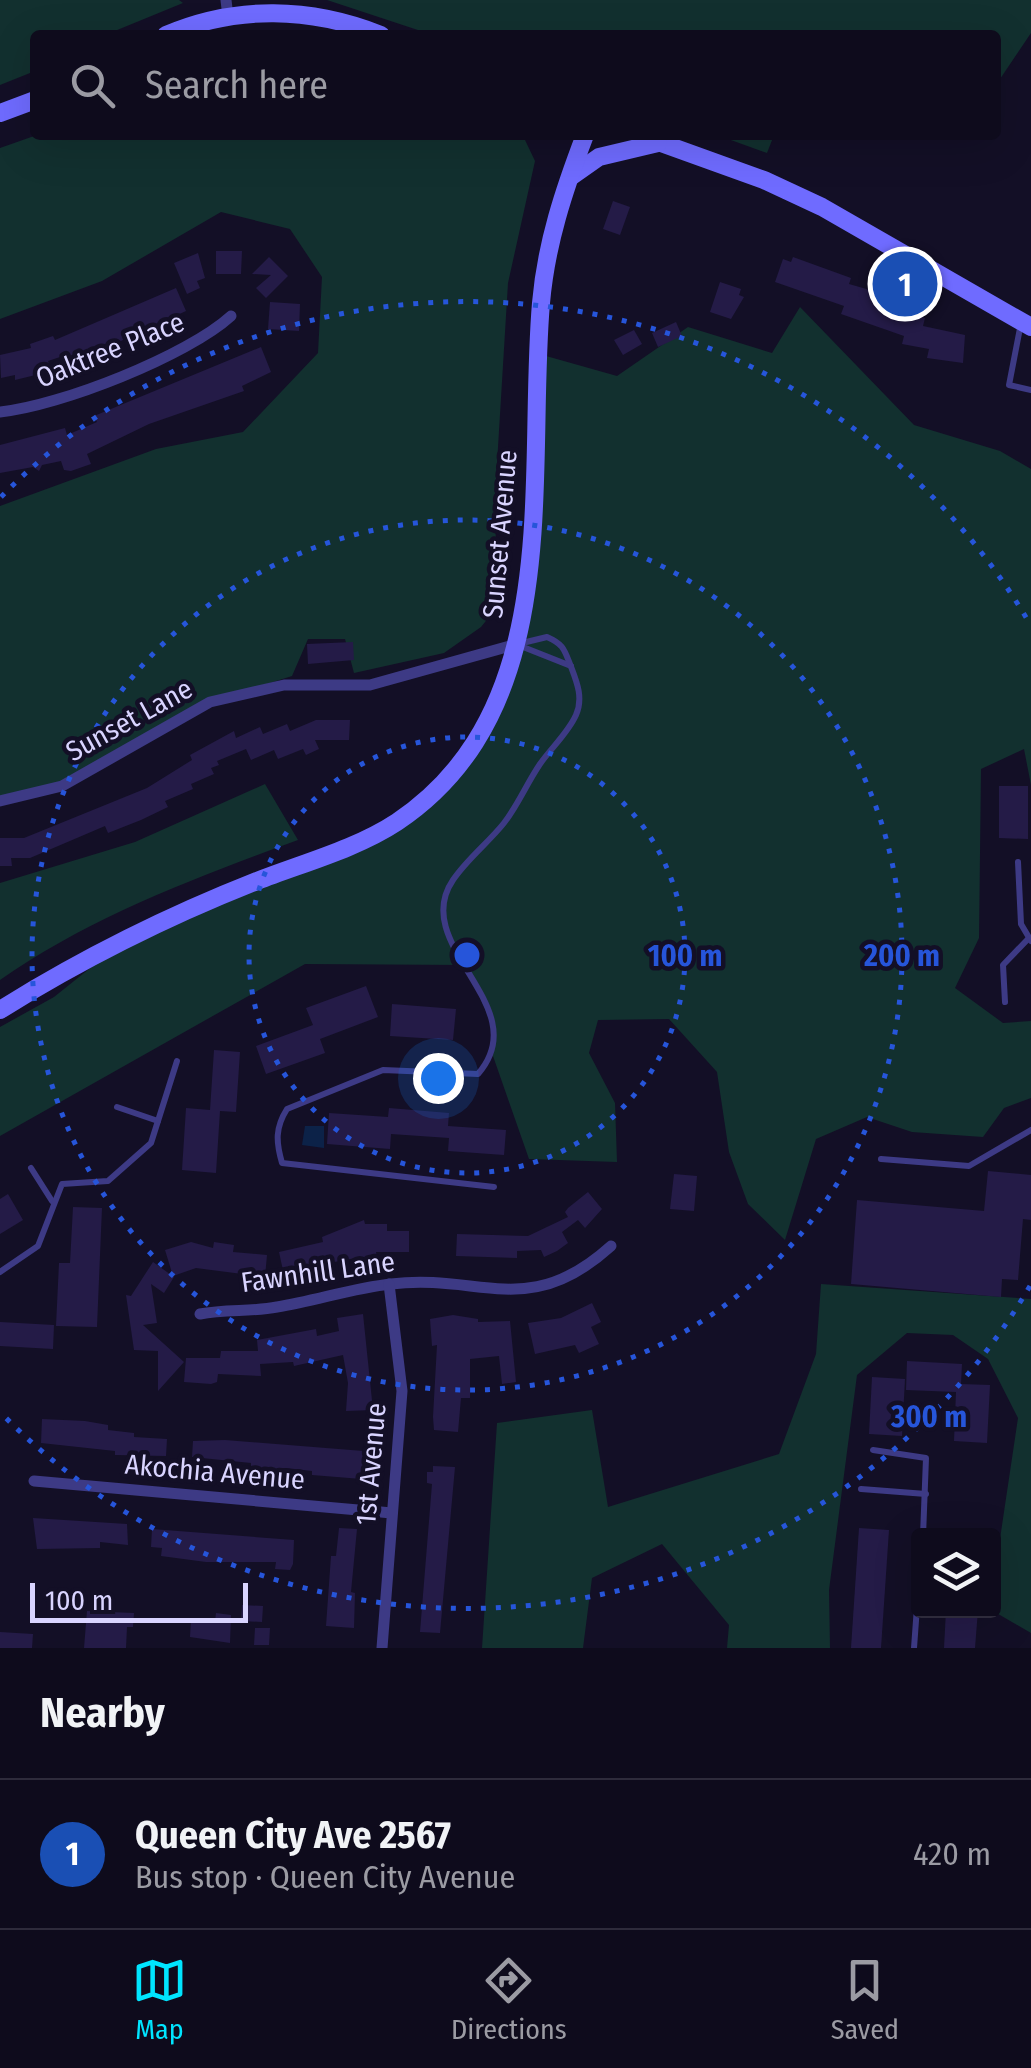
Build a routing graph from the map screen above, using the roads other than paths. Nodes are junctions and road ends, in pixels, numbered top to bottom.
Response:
1 (227, 8) edge
2 (177, 30) edge
3 (361, 30) edge
4 (30, 102) edge
5 (0, 113) edge
6 (583, 140) edge
7 (653, 140) edge
8 (659, 142) junction
9 (568, 180) junction
10 (230, 316) dead end
11 (1026, 324) edge
12 (1031, 390) edge
13 (0, 412) edge
14 (517, 644) junction
15 (571, 666) junction
16 (0, 801) edge
17 (1018, 862) dead end
18 (1030, 939) edge
19 (1005, 1002) dead end
20 (0, 1010) edge
21 (177, 1062) dead end
22 (117, 1107) dead end
23 (158, 1121) junction
24 (1031, 1130) edge
25 (881, 1159) dead end
26 (31, 1168) dead end
27 (494, 1187) dead end
28 (52, 1201) junction
29 (611, 1246) dead end
30 (0, 1272) edge
31 (389, 1284) junction
32 (200, 1314) dead end
33 (873, 1450) dead end
34 (34, 1481) dead end
35 (862, 1490) dead end
36 (926, 1494) junction
37 (392, 1514) junction
38 (924, 1528) edge
39 (916, 1618) edge
40 (382, 1648) edge
41 (914, 1648) edge

1 - 2 street
1 - 3 street
4 - 5 street
6 - 9 street, Sunset Avenue
7 - 8 street
8 - 9 street
8 - 11 street
9 - 14 street, Sunset Avenue
10 - 13 street, Oaktree Place
11 - 12 lane
14 - 15 lane
14 - 15 lane
14 - 16 street, Sunset Lane
14 - 20 street, Sunset Avenue
15 - 27 lane
17 - 18 lane
18 - 19 lane
21 - 23 lane
22 - 23 lane
23 - 28 lane
24 - 25 lane
26 - 28 lane
28 - 30 lane
29 - 31 street, Fawnhill Lane
31 - 32 street, Fawnhill Lane
31 - 37 street, 1st Avenue
33 - 36 lane
34 - 37 street, Akochia Avenue
35 - 36 lane
36 - 38 lane
37 - 40 street, 1st Avenue
39 - 41 lane

